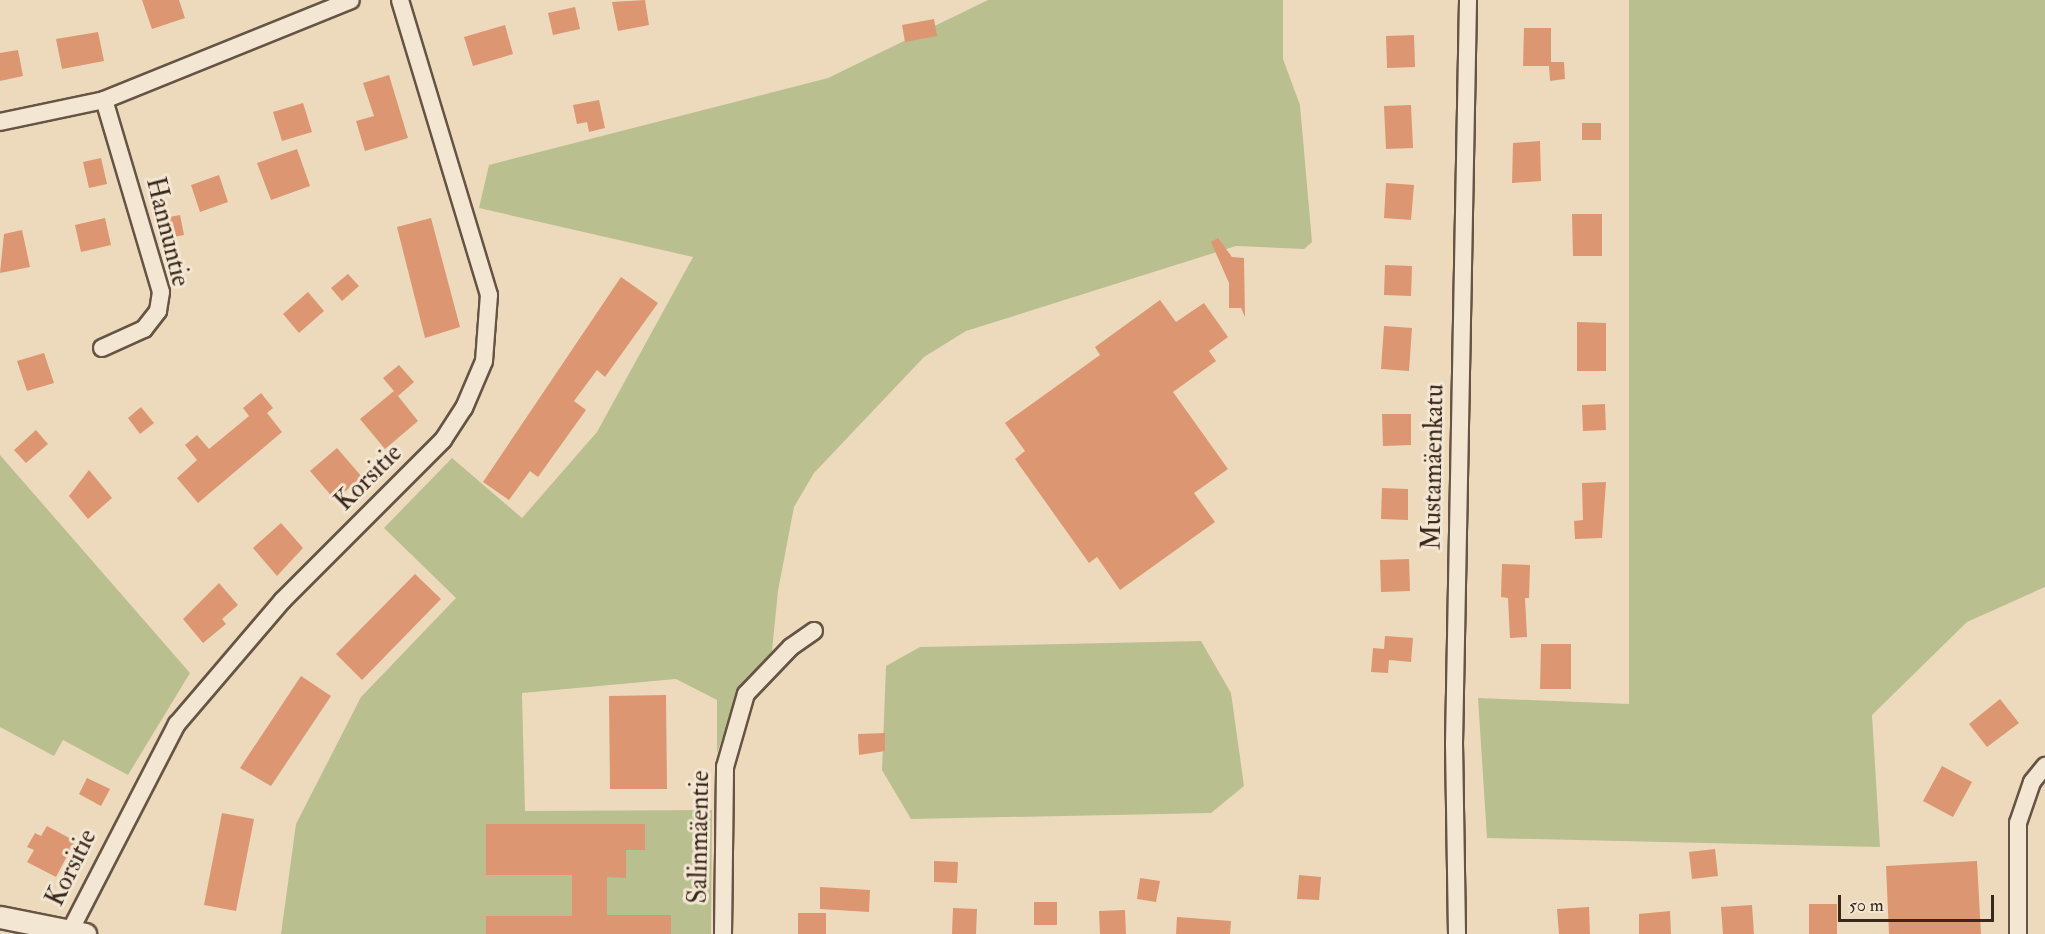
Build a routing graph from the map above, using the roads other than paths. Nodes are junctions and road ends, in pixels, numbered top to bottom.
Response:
1 (351, 0) edge
2 (400, 0) edge
3 (1468, 0) edge
4 (104, 100) junction
5 (0, 122) edge
6 (102, 348) dead end
7 (814, 631) dead end
8 (2045, 766) edge
9 (0, 917) edge
10 (77, 932) edge
11 (723, 934) edge
12 (1457, 934) edge
13 (2018, 934) edge

1 - 4 street
2 - 10 street, Korsitie
3 - 12 street, Mustamäenkatu
4 - 5 street
4 - 6 street, Hannuntie
7 - 11 street, Salinmäentie
8 - 13 street
9 - 10 street

